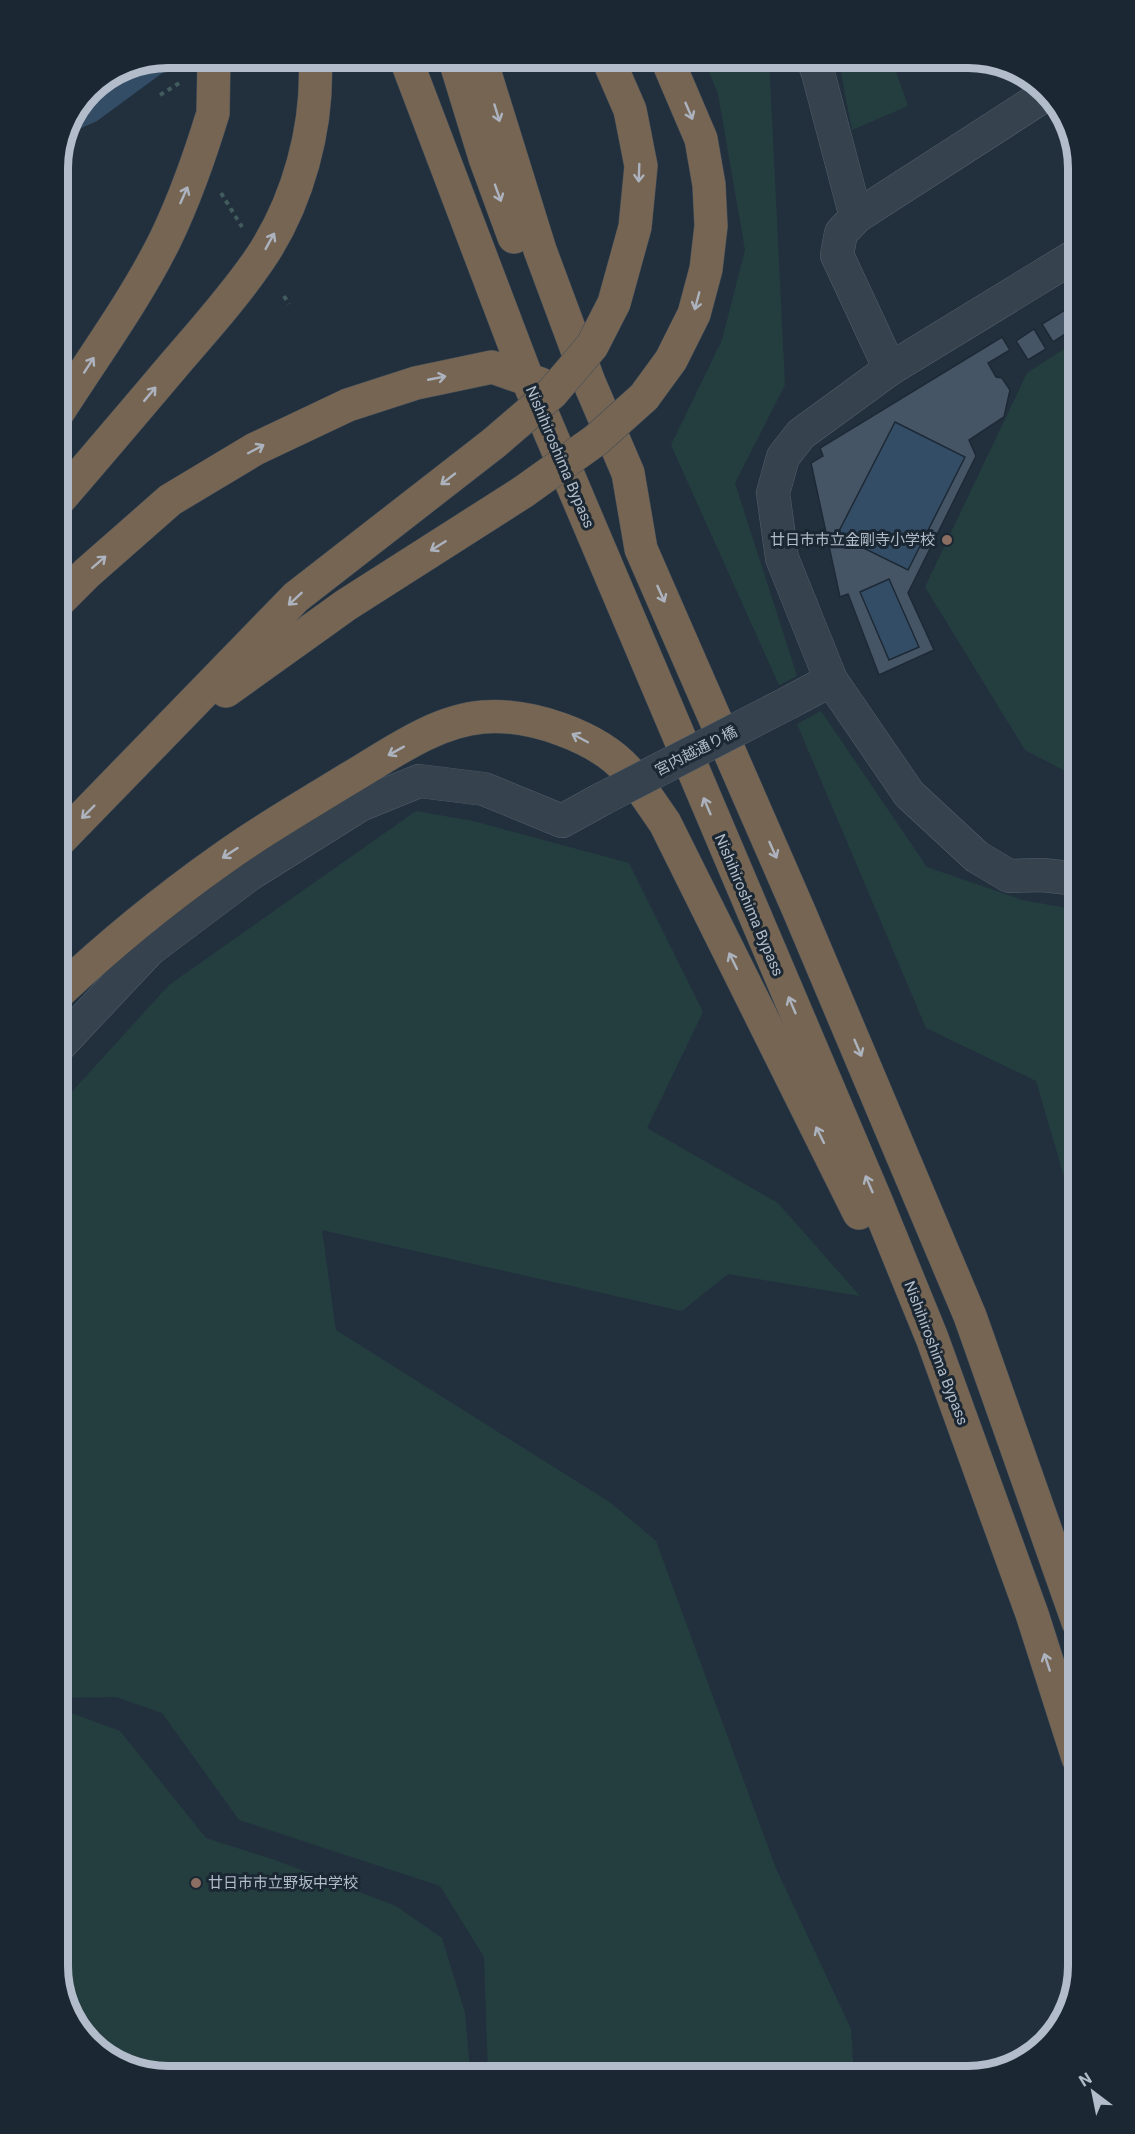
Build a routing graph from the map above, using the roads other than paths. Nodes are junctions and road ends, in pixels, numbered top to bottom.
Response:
1 (214, 68) edge
2 (314, 68) edge
3 (409, 68) edge
4 (421, 68) edge
5 (457, 68) edge
6 (483, 68) edge
7 (612, 68) edge
8 (671, 68) edge
9 (816, 68) edge
10 (1040, 99) edge
11 (440, 151) junction
12 (856, 217) junction
13 (1068, 260) edge
14 (890, 369) junction
15 (526, 378) junction
16 (573, 395) junction
17 (68, 397) edge
18 (68, 489) edge
19 (641, 549) junction
20 (68, 592) edge
21 (831, 680) junction
22 (119, 781) junction
23 (68, 832) edge
24 (1068, 878) edge
25 (68, 984) edge
26 (68, 1036) edge
27 (987, 1493) junction
28 (1068, 1594) edge
29 (1068, 1727) edge

17 -> 1 highway, bridge
18 -> 2 highway
3 - 11 highway, Nishihiroshima Bypass
4 - 11 highway
5 -> 16 highway
6 -> 19 highway
7 -> 22 highway, bridge
8 -> 22 highway, bridge
9 - 12 street
10 - 12 street
11 - 15 highway, Nishihiroshima Bypass
12 - 14 street
13 - 14 street
14 - 21 street
15 - 16 highway
20 -> 15 highway
27 -> 15 highway, Nishihiroshima Bypass
16 - 19 highway
19 -> 28 highway
21 - 24 street
21 - 26 street, 宮内越通り橋, bridge
22 -> 23 highway
27 -> 25 highway
29 -> 27 highway, Nishihiroshima Bypass

